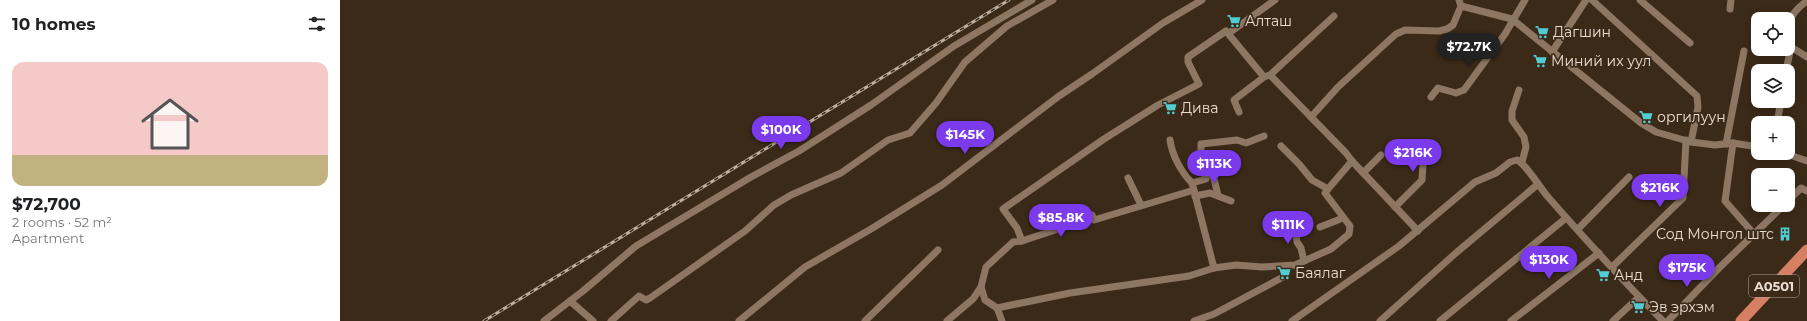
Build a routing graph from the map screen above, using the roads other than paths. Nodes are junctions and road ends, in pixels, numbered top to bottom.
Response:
1 (1032, 0) edge
2 (1053, 0) edge
3 (1202, 0) edge
4 (1275, 0) edge
5 (1525, 0) edge
6 (1586, 0) edge
7 (1592, 0) edge
8 (1640, 0) edge
9 (1731, 0) edge
10 (1807, 1) edge
11 (1460, 3) edge
12 (1730, 9) dead end
13 (1794, 12) edge
14 (1334, 16) dead end
15 (1512, 19) junction
16 (1229, 34) junction
17 (1690, 43) dead end
18 (1795, 50) edge
19 (1744, 51) dead end
20 (1552, 52) junction
21 (1807, 57) edge
22 (1267, 76) junction
23 (1519, 90) dead end
24 (1431, 97) dead end
25 (1239, 112) dead end
26 (1311, 117) junction
27 (1264, 136) dead end
28 (1170, 140) dead end
29 (1689, 141) junction
30 (1730, 143) junction
31 (1281, 146) dead end
32 (1436, 146) dead end
33 (1751, 146) edge
34 (1381, 155) dead end
35 (1795, 156) edge
36 (1807, 160) edge
37 (1352, 161) junction
38 (1522, 162) junction
39 (1363, 173) junction
40 (1205, 176) junction
41 (1629, 177) dead end
42 (1128, 178) dead end
43 (1537, 185) junction
44 (1328, 189) junction
45 (1193, 190) junction
46 (1807, 191) edge
47 (1795, 194) edge
48 (1218, 195) junction
49 (1231, 201) dead end
50 (1141, 205) junction
51 (1395, 207) junction
52 (1777, 212) edge
53 (1343, 218) junction
54 (1566, 218) junction
55 (1294, 224) dead end
56 (1320, 227) dead end
57 (1578, 229) junction
58 (1418, 231) junction
59 (1754, 234) junction
60 (1022, 241) junction
61 (938, 250) dead end
62 (1807, 250) edge
63 (1599, 253) junction
64 (1304, 261) junction
65 (1288, 266) junction
66 (1612, 267) junction
67 (1214, 268) junction
68 (981, 288) junction
69 (1639, 297) junction
70 (570, 302) junction
71 (997, 308) junction
72 (585, 314) junction
73 (544, 321) edge
74 (581, 321) edge
75 (593, 321) edge
76 (611, 321) edge
77 (739, 321) edge
78 (865, 321) edge
79 (947, 321) edge
80 (1002, 321) edge
81 (1194, 321) edge
82 (1292, 321) edge
83 (1380, 321) edge
84 (1440, 321) edge
85 (1511, 321) edge
86 (1613, 321) edge
87 (1663, 321) edge
88 (1668, 321) edge
89 (1741, 321) edge

1 - 70 street
2 - 76 street
3 - 77 street
4 - 16 street
5 - 15 street
6 - 20 street
7 - 29 street
8 - 17 street
9 - 12 street
10 - 13 street
11 - 15 street
11 - 26 street
14 - 22 street
15 - 20 street
15 - 24 street
16 - 22 street
16 - 60 street
18 - 21 street
19 - 30 street
20 - 29 street
22 - 25 street
22 - 26 street
23 - 38 street
26 - 37 street
27 - 40 street
28 - 45 street
29 - 30 street
29 - 66 street
30 - 33 street
30 - 59 street
31 - 44 street
32 - 51 street
34 - 39 street
35 - 36 street
37 - 39 street
37 - 44 street
38 - 43 street
38 - 58 street
39 - 51 street
40 - 45 street
40 - 48 street
41 - 57 street
42 - 50 street
43 - 54 street
43 - 83 street
44 - 53 street
45 - 48 street
45 - 50 street
45 - 67 street
46 - 47 street
48 - 49 street
50 - 60 street
51 - 58 street
52 - 59 street
53 - 56 street
53 - 64 street
54 - 57 street
54 - 84 street
55 - 64 street
57 - 63 street
58 - 82 street
59 - 88 street
60 - 68 street
61 - 78 street
62 - 89 highway, A0501
63 - 66 street
63 - 85 street
64 - 65 street
65 - 67 street
65 - 81 street
66 - 69 street
67 - 71 street
68 - 71 street
68 - 79 street
69 - 86 street
69 - 87 street
70 - 72 street
70 - 73 street
71 - 80 street
72 - 74 street
72 - 75 street

